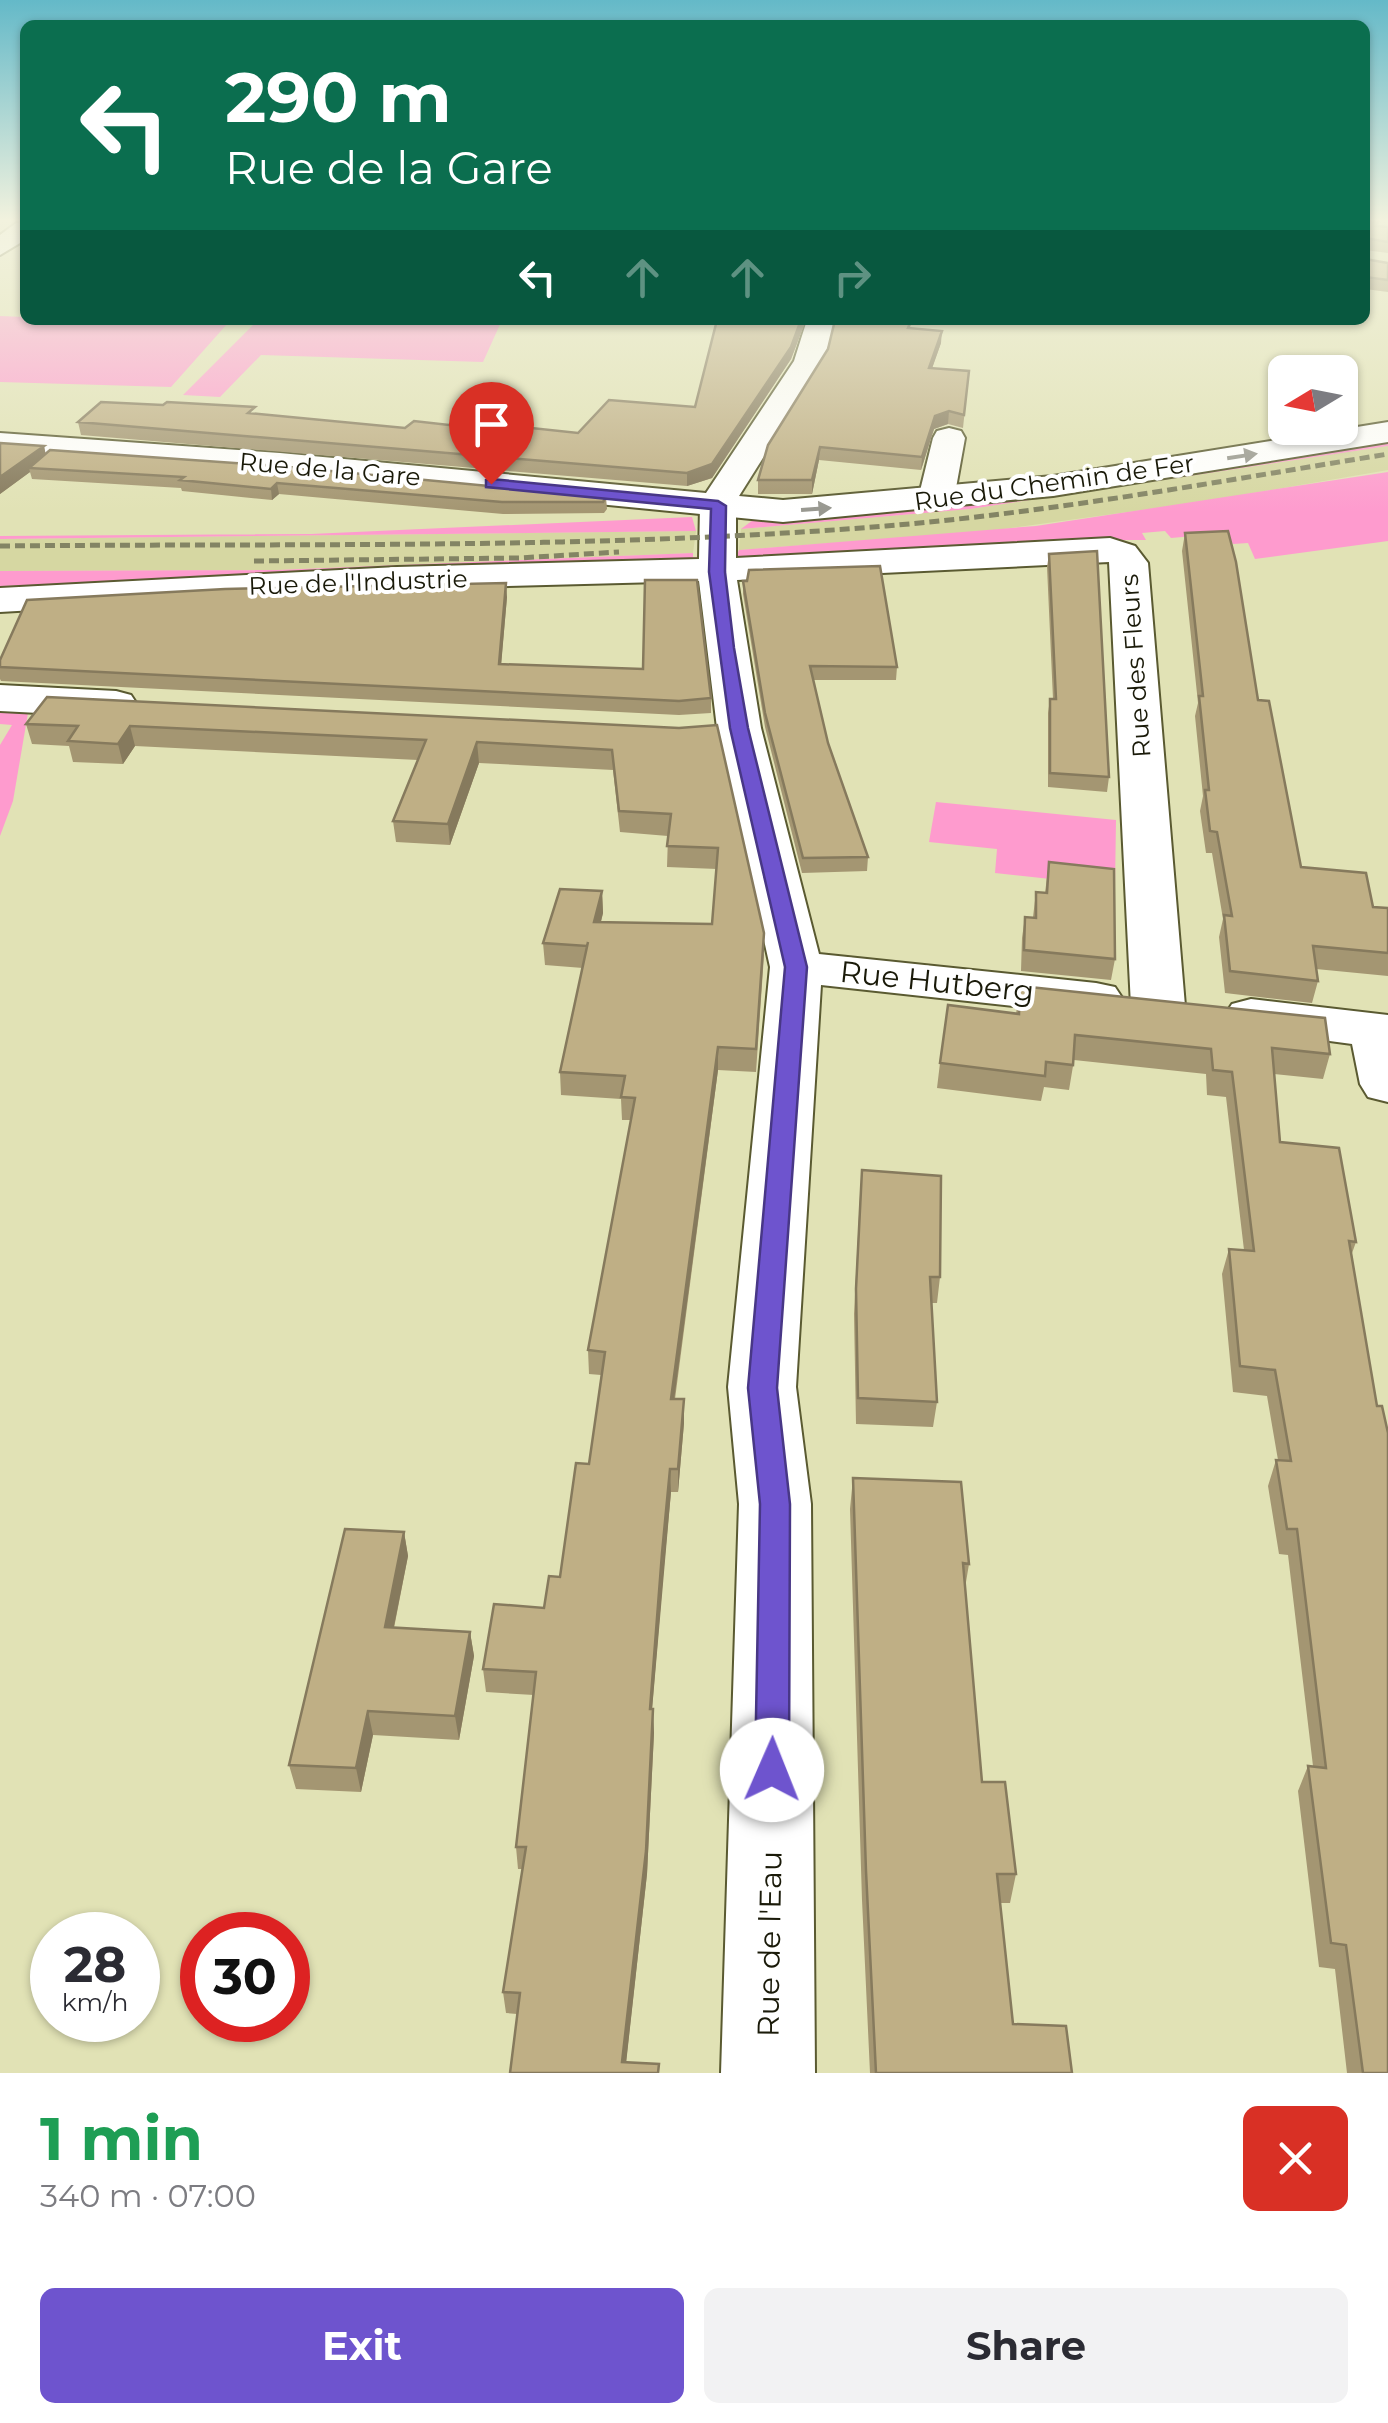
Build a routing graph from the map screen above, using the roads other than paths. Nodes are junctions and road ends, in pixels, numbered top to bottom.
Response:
1 (821, 325) edge
2 (1388, 432) edge
3 (949, 438) dead end
4 (0, 444) edge
5 (936, 499) junction
6 (718, 506) junction
7 (717, 572) junction
8 (0, 600) edge
9 (0, 698) edge
10 (160, 706) edge
11 (796, 967) junction
12 (1158, 1006) junction
13 (1388, 1084) edge
14 (768, 2073) edge

1 - 6 street
5 -> 2 street, Rue du Chemin de Fer
3 - 5 street
4 - 6 street, Rue de la Gare
6 -> 5 street, Rue du Chemin de Fer
6 - 7 street, Rue de l'Eau
7 - 8 street, Rue de l'Industrie
7 - 11 street, Rue de l'Eau
7 - 12 street, Rue des Fleurs
9 - 10 street
11 - 12 street, Rue Hutberg
11 - 14 street, Rue de l'Eau
12 - 13 street, Rue Hutberg

